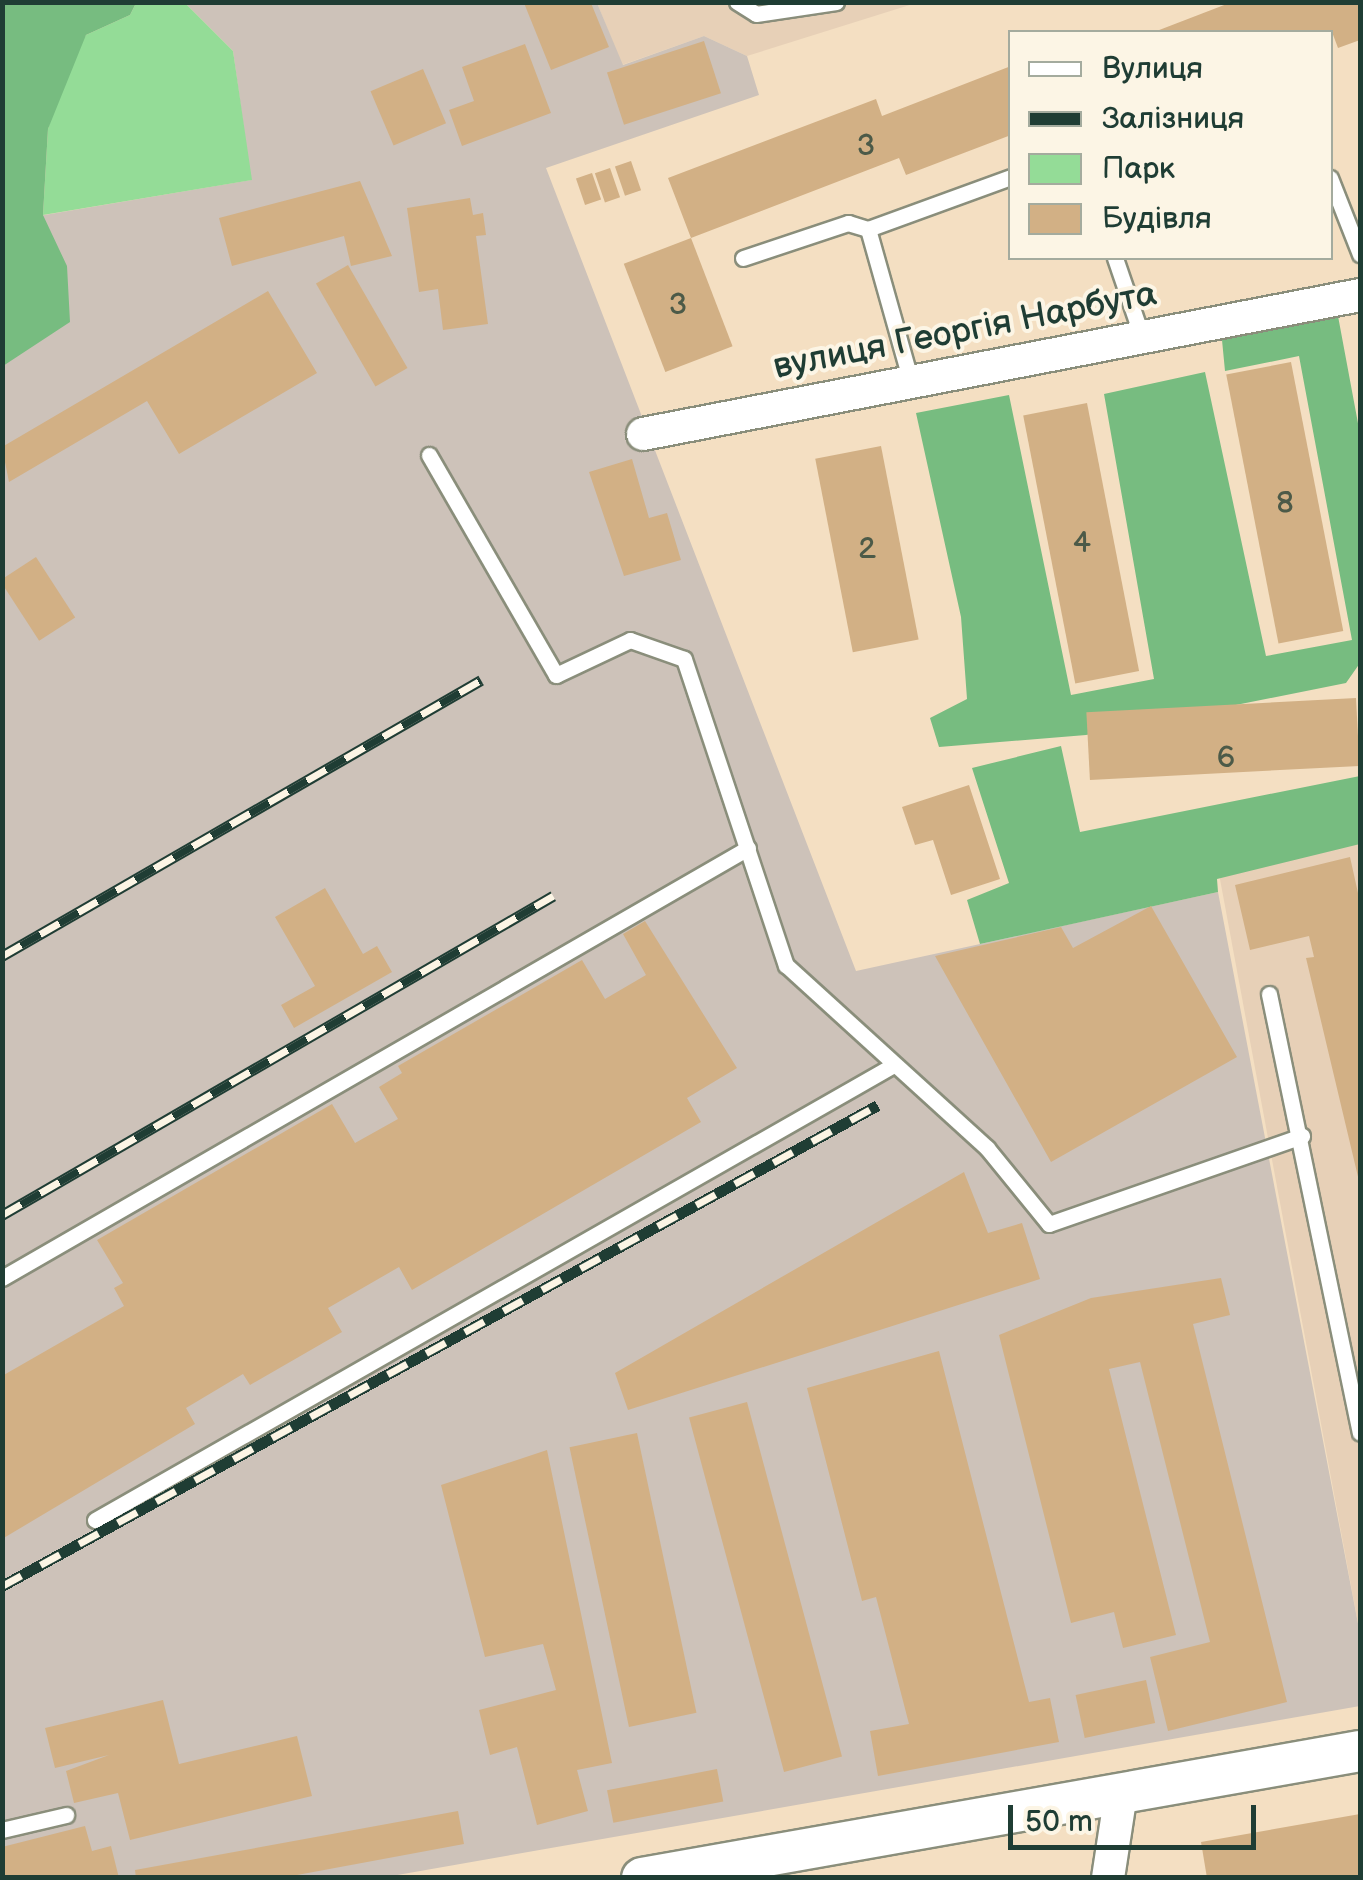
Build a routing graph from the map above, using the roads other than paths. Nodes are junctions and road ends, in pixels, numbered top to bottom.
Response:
1 (737, 2) edge
2 (836, 2) edge
3 (1008, 178) edge
4 (1333, 186) edge
5 (868, 228) junction
6 (1360, 254) edge
7 (743, 258) dead end
8 (1116, 260) edge
9 (1360, 295) edge
10 (1142, 338) junction
11 (911, 382) junction
12 (643, 434) dead end
13 (429, 455) dead end
14 (748, 848) junction
15 (1269, 994) dead end
16 (892, 1066) junction
17 (1302, 1136) junction
18 (2, 1278) edge
19 (1360, 1433) edge
20 (95, 1520) dead end
21 (1360, 1751) edge
22 (1121, 1793) junction
23 (66, 1815) dead end
24 (2, 1830) edge
25 (653, 1876) edge
26 (1108, 1878) edge

1 - 2 lane
3 - 5 lane
4 - 6 lane
5 - 7 lane
5 - 11 lane
8 - 10 lane
9 - 10 street, вулиця Георгія Нарбута
10 - 11 street, вулиця Георгія Нарбута
11 - 12 street, вулиця Георгія Нарбута
13 - 14 lane
14 - 16 lane
14 - 18 lane
15 - 17 lane
16 - 17 lane
16 - 20 lane
17 - 19 lane
21 - 22 street
22 - 25 street
22 - 26 street
23 - 24 lane

